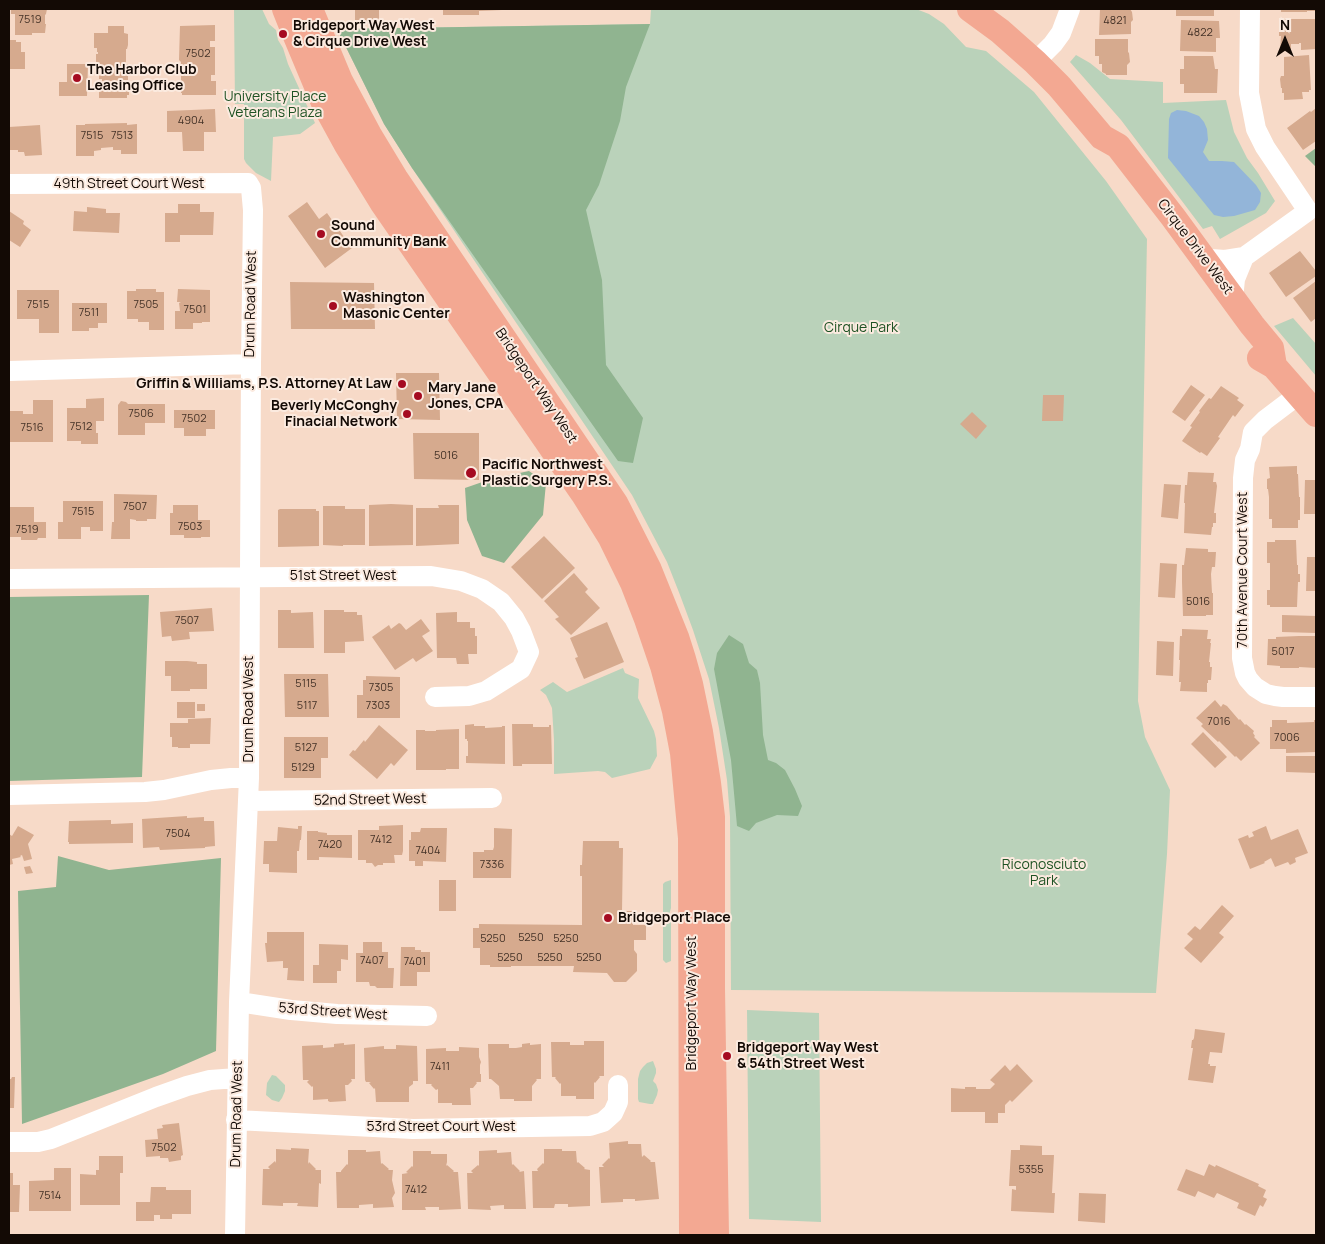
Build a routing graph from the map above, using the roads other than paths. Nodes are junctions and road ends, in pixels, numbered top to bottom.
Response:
1 (285, 9) edge
2 (310, 9) edge
3 (970, 9) edge
4 (1070, 9) edge
5 (1250, 9) edge
6 (1035, 62) junction
7 (1102, 137) junction
8 (248, 183) joint
9 (9, 184) edge
10 (1312, 216) edge
11 (1202, 256) junction
12 (1244, 257) junction
13 (1233, 299) junction
14 (250, 364) junction
15 (1274, 366) junction
16 (9, 370) edge
17 (1307, 404) edge
18 (250, 576) junction
19 (9, 579) edge
20 (1316, 696) edge
21 (435, 698) dead end
22 (249, 778) junction
23 (9, 795) edge
24 (492, 798) dead end
25 (248, 801) junction
26 (239, 1002) junction
27 (427, 1016) dead end
28 (237, 1078) junction
29 (618, 1085) dead end
30 (236, 1120) junction
31 (9, 1142) edge
32 (235, 1235) edge
33 (692, 1235) edge
34 (716, 1235) edge

1 - 33 main road, Bridgeport Way West
2 - 34 main road, Bridgeport Way West
3 - 6 main road, Cirque Drive West
4 - 6 street
5 - 10 street
6 - 7 main road, Cirque Drive West
7 - 11 main road, Cirque Drive West
7 - 15 main road, Cirque Drive West
8 - 9 street, 49th Street Court West
8 - 14 street, Drum Road West
10 - 12 street
11 - 12 street
11 - 13 main road, Cirque Drive West
12 - 13 street
13 - 15 main road, Cirque Drive West
14 - 16 street
14 - 18 street, Drum Road West
15 - 17 main road, Cirque Drive West
17 - 20 street, 70th Avenue Court West
18 - 19 street, 51st Street West
18 - 21 street, 51st Street West
18 - 22 street, Drum Road West
22 - 23 street
22 - 25 street, Drum Road West
24 - 25 street, 52nd Street West
25 - 26 street, Drum Road West
26 - 27 street, 53rd Street West
26 - 28 street, Drum Road West
28 - 30 street, Drum Road West
28 - 31 street
29 - 30 street, 53rd Street Court West
30 - 32 street, Drum Road West

